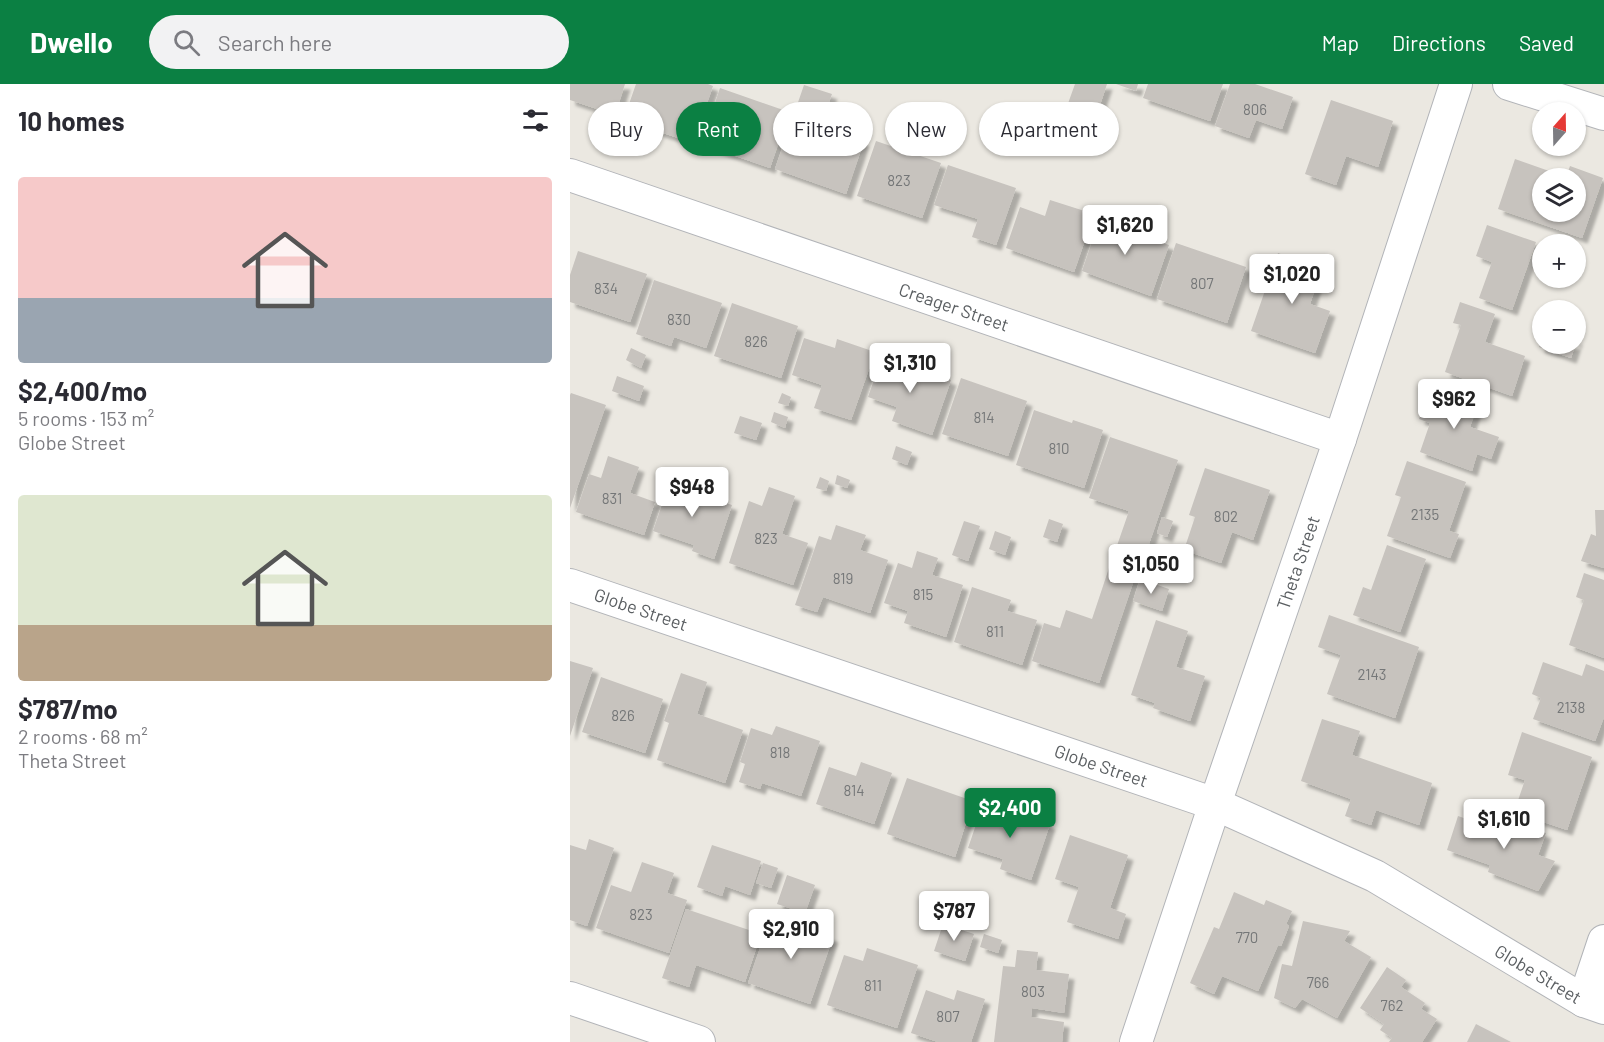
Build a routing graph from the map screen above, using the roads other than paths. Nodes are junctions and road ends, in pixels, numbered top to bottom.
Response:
1 (1456, 84) edge
2 (1509, 84) edge
3 (1604, 114) edge
4 (570, 175) edge
5 (1340, 439) junction
6 (570, 585) edge
7 (1215, 804) junction
8 (1604, 941) edge
9 (570, 998) edge
10 (1594, 1004) edge
11 (699, 1042) edge
12 (1136, 1042) edge

1 - 5 street, Theta Street
2 - 3 street
4 - 5 street, Creager Street
5 - 7 street, Theta Street
6 - 7 street, Globe Street
7 - 10 street, Globe Street
7 - 12 street, Theta Street
8 - 10 street
9 - 11 street

